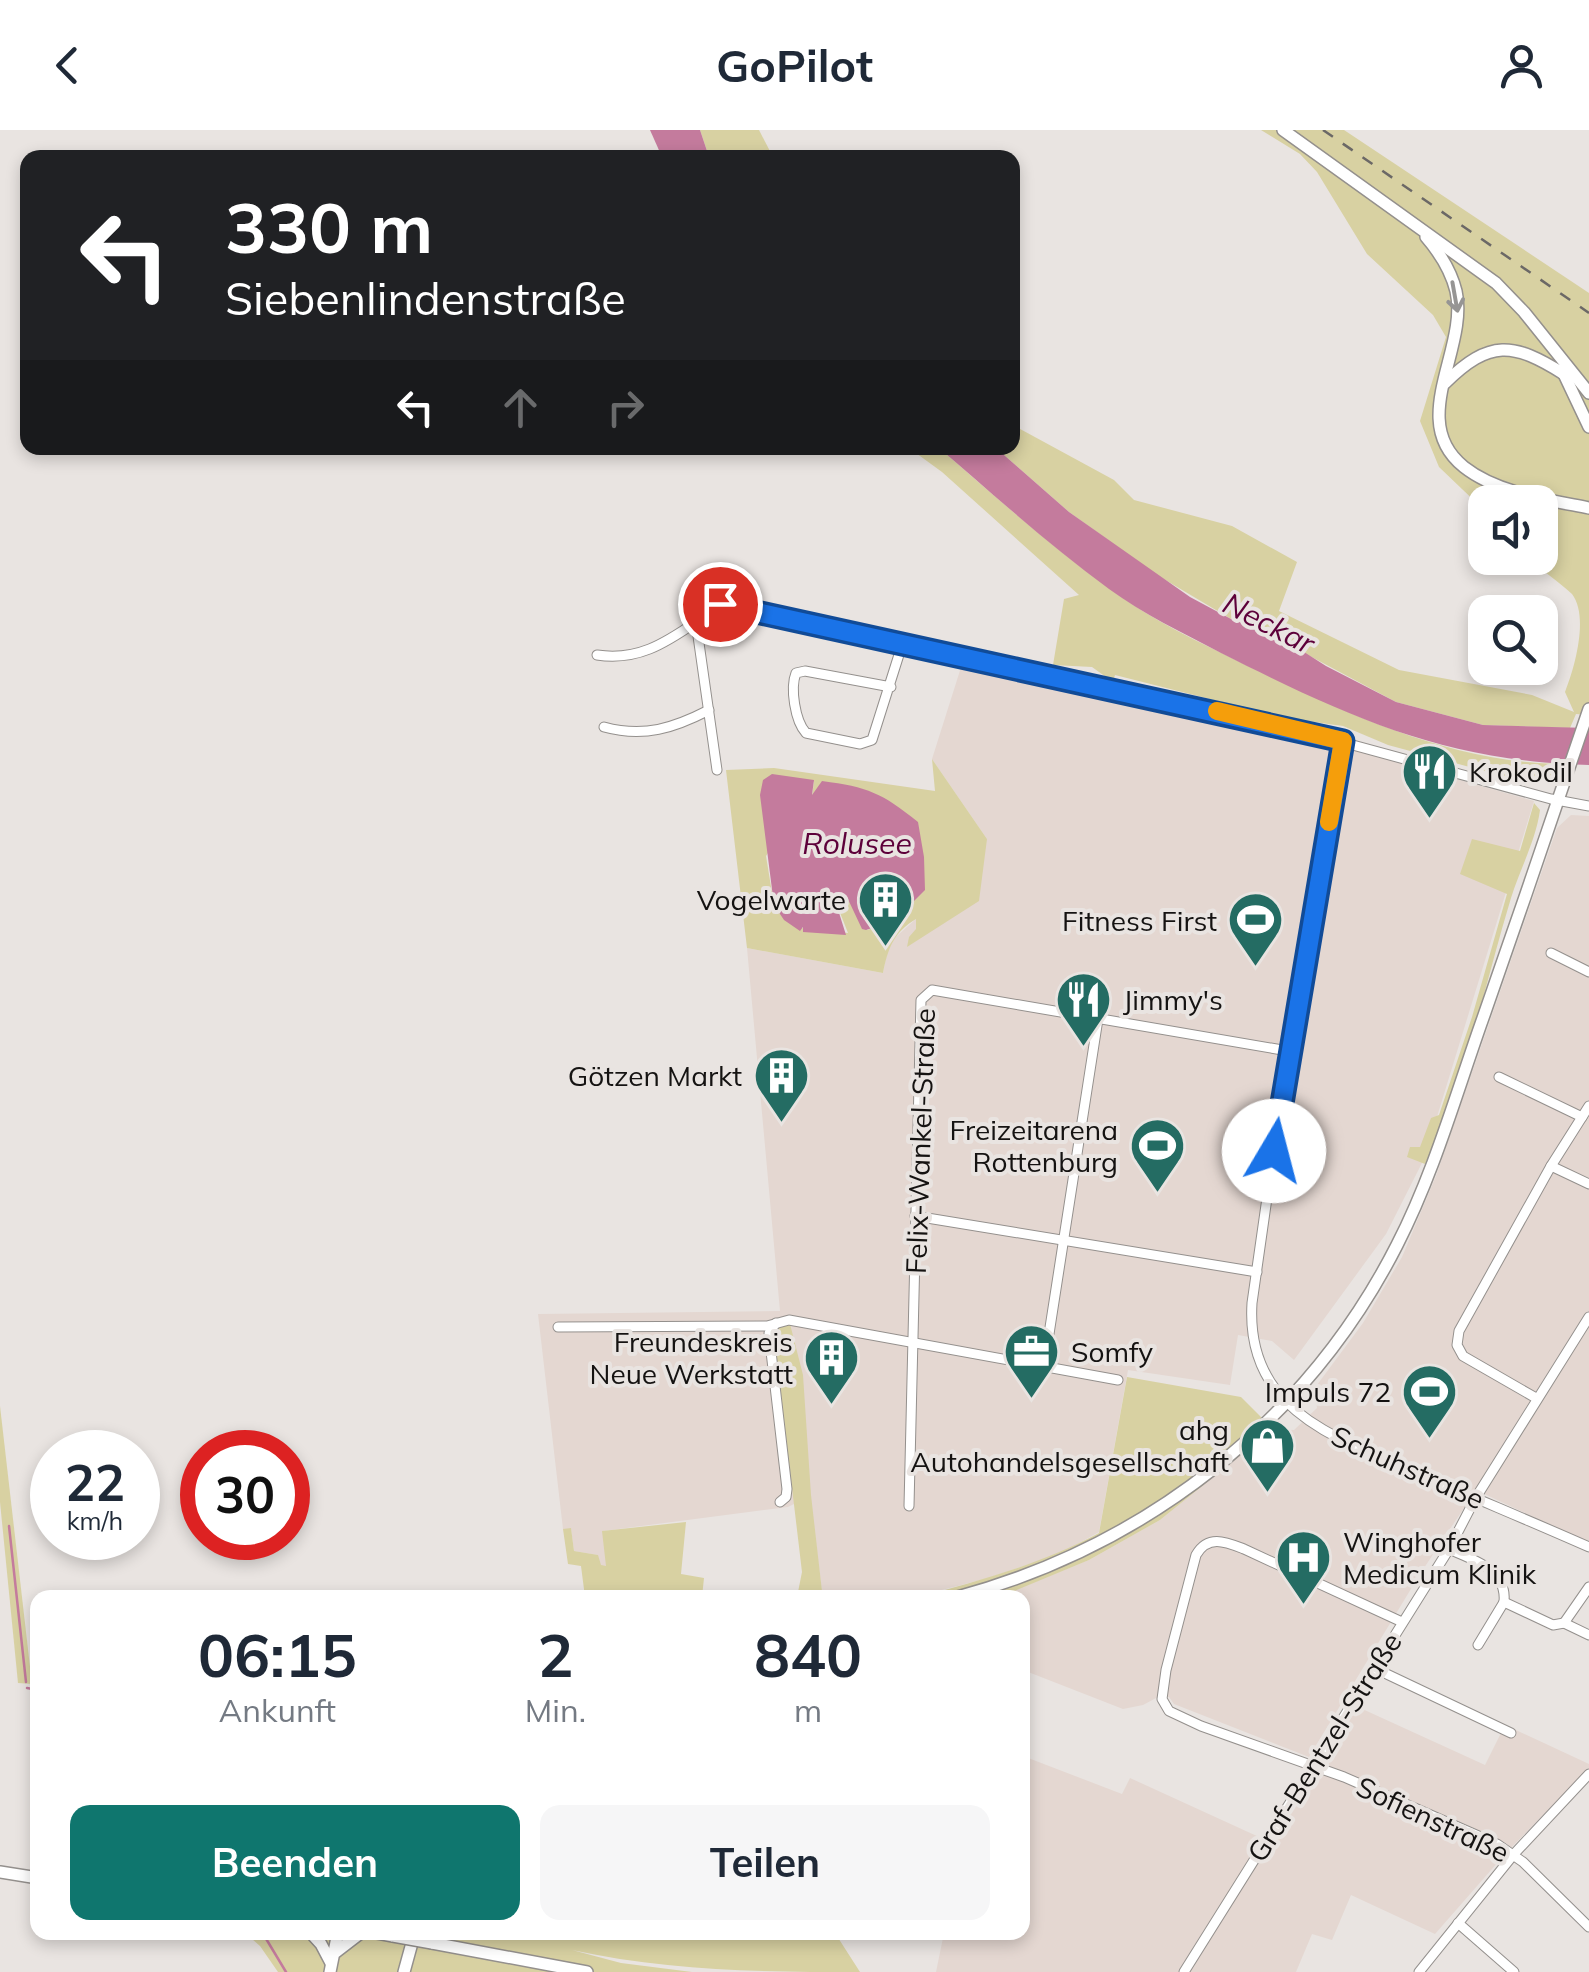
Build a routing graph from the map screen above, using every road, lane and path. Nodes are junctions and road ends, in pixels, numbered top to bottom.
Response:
1 (1283, 130) edge
2 (1413, 222) junction
3 (1546, 340) junction
4 (1564, 374) junction
5 (1445, 382) junction
6 (1589, 393) edge
7 (1589, 428) edge
8 (1589, 508) edge
9 (696, 622) junction
10 (903, 642) junction
11 (597, 655) dead end
12 (891, 687) junction
13 (709, 710) junction
14 (1589, 710) edge
15 (604, 727) dead end
16 (1343, 741) junction
17 (717, 770) dead end
18 (1558, 801) junction
19 (1589, 806) edge
20 (1551, 954) dead end
21 (1589, 972) edge
22 (1098, 1019) junction
23 (1288, 1052) junction
24 (1498, 1077) dead end
25 (1589, 1106) edge
26 (1582, 1117) junction
27 (1551, 1166) junction
28 (1589, 1184) edge
29 (915, 1216) junction
30 (1063, 1240) junction
31 (1257, 1272) junction
32 (1589, 1317) edge
33 (776, 1323) junction
34 (558, 1326) dead end
35 (913, 1344) junction
36 (1044, 1366) junction
37 (1118, 1380) dead end
38 (1536, 1398) junction
39 (1287, 1402) junction
40 (1475, 1499) junction
41 (780, 1502) dead end
42 (909, 1506) dead end
43 (1589, 1547) edge
44 (1449, 1548) junction
45 (1589, 1588) edge
46 (980, 1590) edge
47 (1504, 1602) junction
48 (1402, 1622) junction
49 (1564, 1623) junction
50 (1589, 1635) edge
51 (1478, 1645) dead end
52 (1374, 1668) junction
53 (1511, 1733) dead end
54 (1312, 1766) junction
55 (1589, 1774) edge
56 (1514, 1854) junction
57 (0, 1872) edge
58 (30, 1877) edge
59 (1458, 1923) junction
60 (1589, 1927) edge
61 (353, 1940) edge
62 (413, 1940) edge
63 (415, 1940) edge
64 (331, 1960) edge
65 (404, 1972) edge
66 (586, 1972) edge
67 (1184, 1972) edge
68 (1419, 1972) edge
69 (1514, 1972) edge

1 - 2 main road
2 - 3 main road
2 -> 5 main road
3 - 4 main road
3 - 6 main road
4 - 5 main road
4 - 7 main road
5 - 8 main road
9 - 10 street
9 - 11 street
9 - 13 street
10 - 12 street
10 - 16 street
12 - 12 street
13 - 15 street
13 - 17 street
14 - 18 main road
16 - 18 street
16 - 23 street
18 - 19 street
18 - 39 main road
20 - 21 street
22 - 23 street, Felix-Wankel-Straße
22 - 29 street, Felix-Wankel-Straße
22 - 30 street
23 - 31 street
24 - 26 street
25 - 26 street
26 - 27 street
27 - 28 street
27 - 38 street
29 - 30 street
29 - 35 street, Felix-Wankel-Straße
30 - 31 street
30 - 36 street
31 - 39 street
32 - 38 street, Graf-Bentzel-Straße
33 - 34 street
33 - 35 street
33 - 41 street
35 - 36 street
35 - 42 street, Felix-Wankel-Straße
36 - 37 street
38 - 40 street, Graf-Bentzel-Straße
39 - 40 street, Schuhstraße
39 - 46 main road
40 - 43 street, Schuhstraße
40 - 44 street, Graf-Bentzel-Straße
44 - 47 street
44 - 48 street, Graf-Bentzel-Straße
45 - 49 street
47 - 49 street
47 - 51 street
48 - 52 street, Graf-Bentzel-Straße
48 - 54 street, Sofienstraße
49 - 50 street
52 - 53 street
52 - 54 street, Graf-Bentzel-Straße
54 - 56 street, Sofienstraße
54 - 67 street, Graf-Bentzel-Straße
55 - 56 street
56 - 59 street
56 - 60 street, Sofienstraße
57 - 58 main road
59 - 68 street
59 - 69 street
61 - 64 main road
62 - 65 main road
63 - 66 main road, bridge

